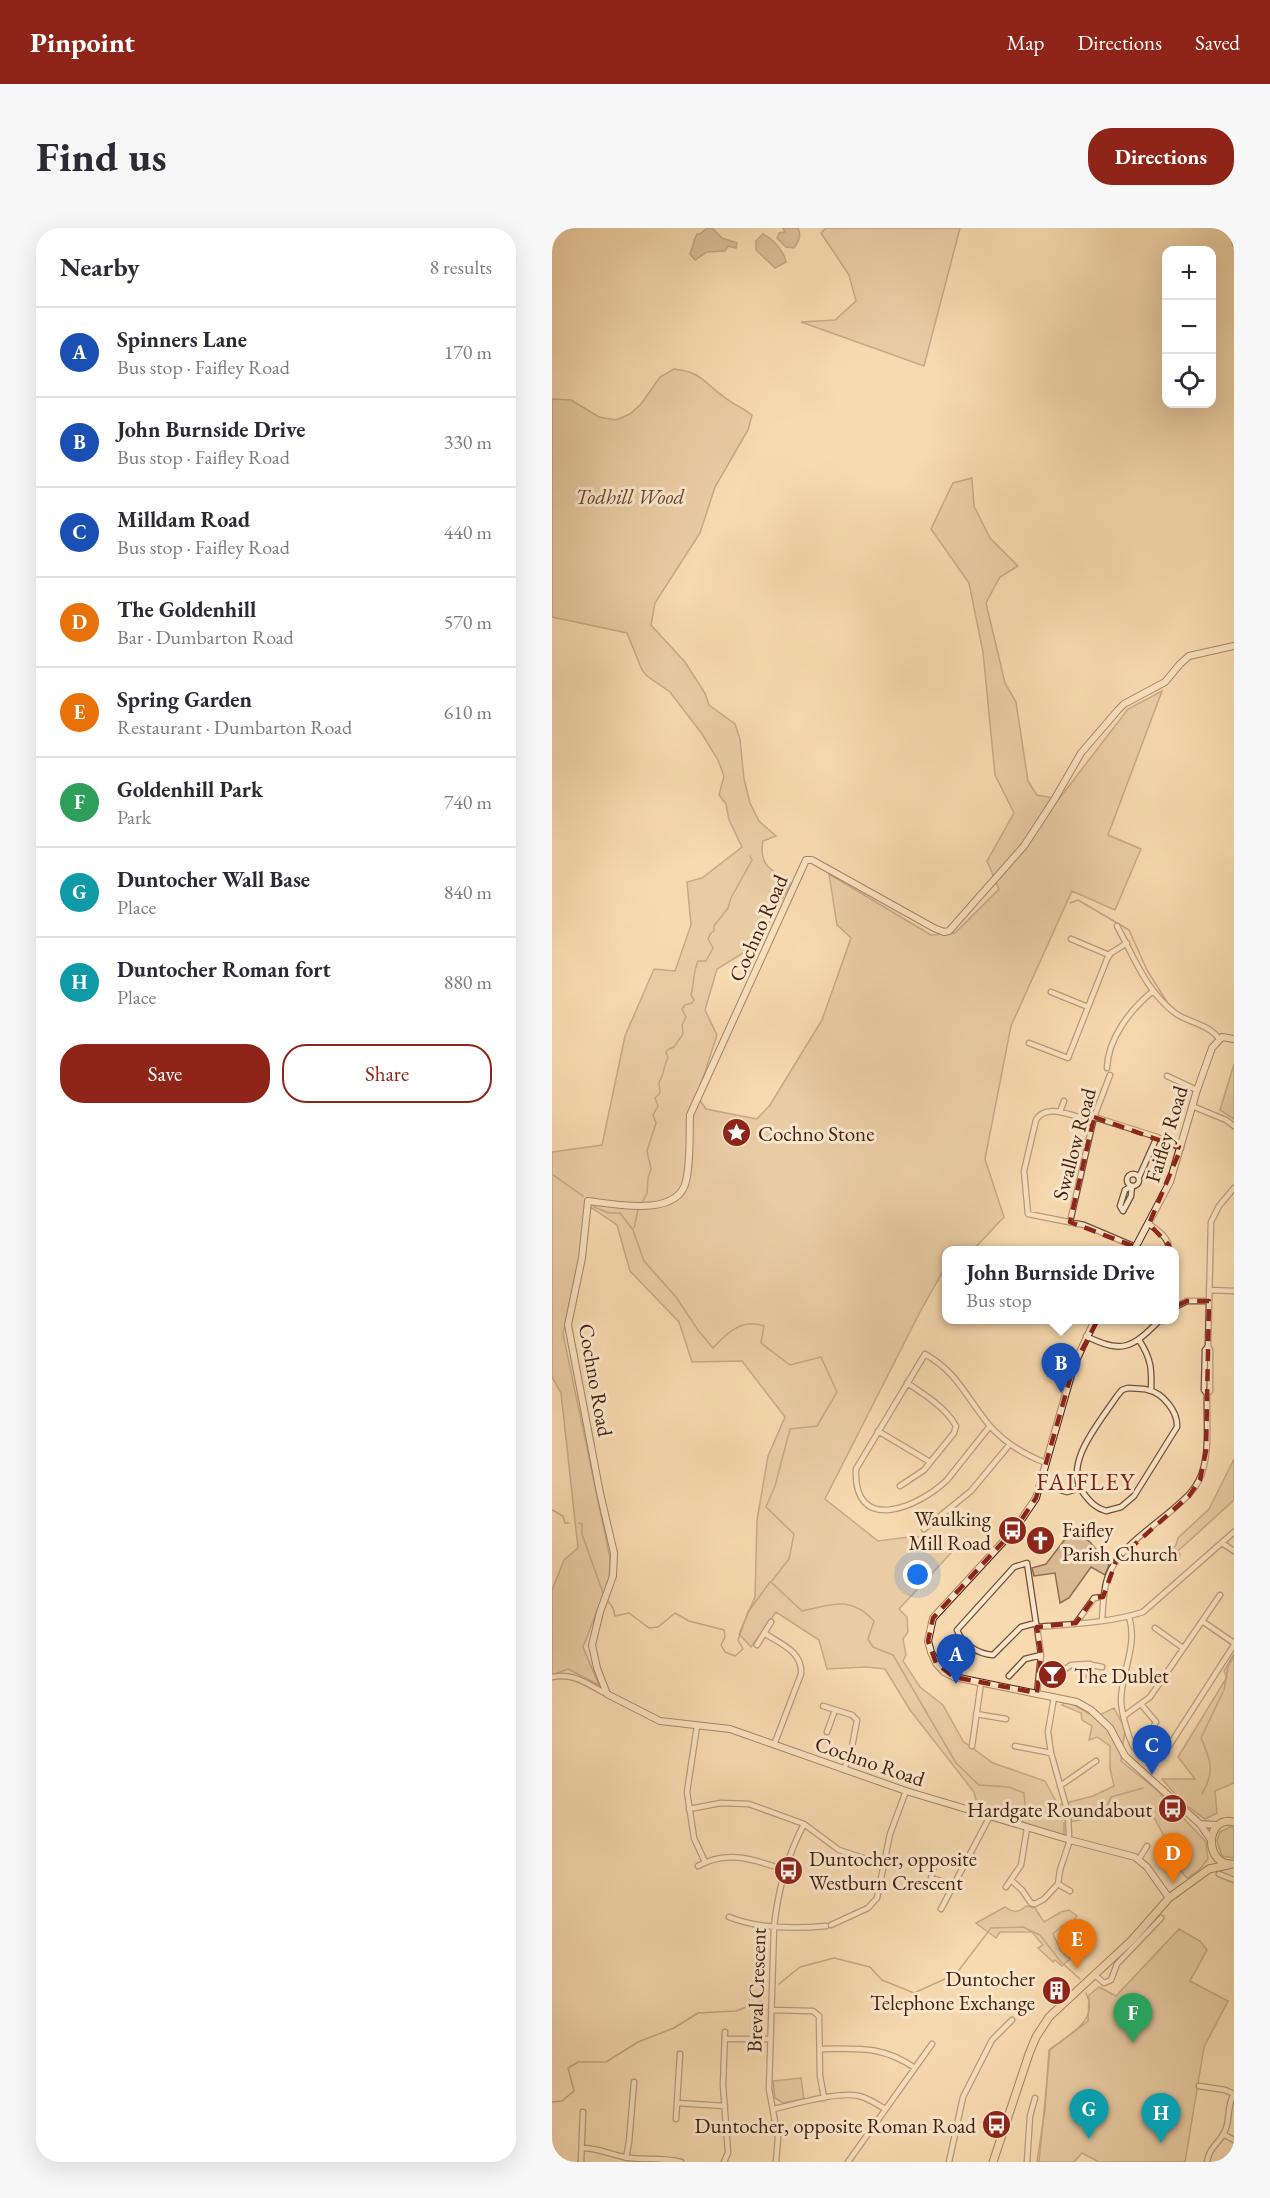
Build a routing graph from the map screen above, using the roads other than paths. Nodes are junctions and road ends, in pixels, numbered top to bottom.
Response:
1 (1234, 646) edge
2 (1117, 926) dead end
3 (1071, 939) dead end
4 (1127, 943) junction
5 (1109, 954) junction
6 (1153, 991) junction
7 (1051, 992) dead end
8 (1088, 1007) junction
9 (1219, 1039) junction
10 (1234, 1039) edge
11 (1029, 1043) dead end
12 (1107, 1068) dead end
13 (1110, 1075) dead end
14 (1167, 1077) dead end
15 (1197, 1089) junction
16 (1064, 1101) dead end
17 (1192, 1106) junction
18 (1060, 1112) junction
19 (1079, 1117) dead end
20 (1094, 1118) junction
21 (1234, 1126) edge
22 (1157, 1137) junction
23 (1181, 1148) junction
24 (1139, 1177) junction
25 (1132, 1186) junction
26 (1234, 1188) edge
27 (1070, 1222) junction
28 (1149, 1224) junction
29 (1129, 1246) edge
30 (1137, 1246) edge
31 (1169, 1246) edge
32 (1209, 1290) junction
33 (1234, 1291) edge
34 (1209, 1301) junction
35 (1179, 1305) edge
36 (1093, 1324) edge
37 (1157, 1324) edge
38 (1086, 1336) junction
39 (1139, 1340) junction
40 (907, 1383) junction
41 (1151, 1390) junction
42 (990, 1426) junction
43 (878, 1431) junction
44 (1010, 1444) junction
45 (930, 1462) junction
46 (1046, 1463) junction
47 (905, 1472) dead end
48 (910, 1480) junction
49 (1041, 1484) junction
50 (900, 1486) dead end
51 (1080, 1488) junction
52 (924, 1529) dead end
53 (1234, 1532) edge
54 (1222, 1543) junction
55 (1234, 1551) edge
56 (1220, 1595) dead end
57 (1103, 1597) junction
58 (1130, 1617) junction
59 (1102, 1621) junction
60 (1202, 1621) junction
61 (771, 1622) dead end
62 (1076, 1623) junction
63 (1037, 1625) junction
64 (1155, 1628) dead end
65 (764, 1633) junction
66 (1234, 1644) edge
67 (757, 1645) dead end
68 (1183, 1648) junction
69 (1041, 1655) junction
70 (1090, 1664) junction
71 (1102, 1667) dead end
72 (1041, 1671) junction
73 (1009, 1676) dead end
74 (1089, 1676) dead end
75 (552, 1677) edge
76 (981, 1683) junction
77 (1037, 1693) junction
78 (607, 1694) junction
79 (1054, 1696) junction
80 (1141, 1704) junction
81 (823, 1706) dead end
82 (835, 1710) junction
83 (976, 1714) junction
84 (1124, 1716) junction
85 (1006, 1719) dead end
86 (697, 1726) junction
87 (1153, 1728) dead end
88 (827, 1732) dead end
89 (774, 1745) junction
90 (972, 1746) dead end
91 (1015, 1746) dead end
92 (1051, 1753) junction
93 (1096, 1761) dead end
94 (844, 1770) junction
95 (1060, 1786) junction
96 (906, 1791) junction
97 (689, 1809) junction
98 (990, 1816) junction
99 (1233, 1821) edge
100 (804, 1824) junction
101 (1200, 1824) junction
102 (1218, 1825) junction
103 (1027, 1828) junction
104 (1070, 1838) junction
105 (1211, 1840) junction
106 (1147, 1846) dead end
107 (1216, 1857) junction
108 (1139, 1859) junction
109 (705, 1862) junction
110 (935, 1863) dead end
111 (1231, 1864) edge
112 (884, 1865) junction
113 (698, 1866) dead end
114 (1209, 1869) junction
115 (785, 1870) junction
116 (1219, 1874) dead end
117 (1011, 1880) junction
118 (1234, 1880) edge
119 (1058, 1884) junction
120 (954, 1885) junction
121 (1006, 1887) dead end
122 (1070, 1891) dead end
123 (1169, 1898) junction
124 (941, 1909) dead end
125 (729, 1917) dead end
126 (1161, 1918) dead end
127 (774, 1927) junction
128 (1095, 1975) junction
129 (771, 2010) junction
130 (1000, 2019) dead end
131 (1012, 2020) dead end
132 (1006, 2025) junction
133 (725, 2032) dead end
134 (724, 2039) junction
135 (769, 2039) junction
136 (932, 2044) dead end
137 (820, 2049) junction
138 (680, 2054) dead end
139 (915, 2068) junction
140 (634, 2082) dead end
141 (1199, 2086) dead end
142 (1234, 2094) edge
143 (824, 2098) junction
144 (1035, 2098) dead end
145 (677, 2103) junction
146 (724, 2106) junction
147 (774, 2109) junction
148 (885, 2109) junction
149 (583, 2112) dead end
150 (676, 2119) dead end
151 (1223, 2134) junction
152 (1234, 2140) edge
153 (582, 2148) junction
154 (626, 2158) junction
155 (581, 2162) edge
156 (681, 2162) edge
157 (724, 2162) edge
158 (776, 2162) edge
159 (848, 2162) edge
160 (949, 2162) edge
161 (993, 2162) edge
162 (1027, 2162) edge
163 (1207, 2162) edge

1 - 78 street, Cochno Road
2 - 4 street
3 - 5 street
4 - 5 street
4 - 6 street
5 - 8 street
6 - 9 street
6 - 12 street, Swallow Road
7 - 8 street
8 - 11 street
9 - 10 street
9 - 15 street, Faifley Road
13 - 20 street, Swallow Road
14 - 15 street
15 - 17 street, Faifley Road
16 - 18 street
17 - 21 street
17 - 23 street, Faifley Road
18 - 19 street
18 - 27 street
20 - 22 street
20 - 27 street, Swallow Road
22 - 23 street
22 - 24 street
23 - 28 street, Faifley Road
24 - 25 street
24 - 25 street
25 - 25 street
26 - 32 street
27 - 29 street
28 - 30 street, Faifley Road
28 - 31 street
32 - 33 street
32 - 34 street
34 - 35 street
34 - 57 street
36 - 38 street
37 - 39 street
38 - 39 street
38 - 46 street
39 - 41 street
40 - 42 street
40 - 43 street
40 - 45 street
41 - 51 street
41 - 51 street
42 - 43 street
42 - 44 street
43 - 45 street
44 - 46 street
44 - 52 street
45 - 48 street
46 - 49 street
47 - 48 street
48 - 50 street
49 - 51 street
49 - 76 street
53 - 54 street
54 - 55 street
54 - 58 street
56 - 60 street
57 - 59 street
57 - 62 street
58 - 59 street
58 - 84 street
59 - 62 street
60 - 66 street
60 - 68 street
61 - 65 street
62 - 63 street
63 - 63 street
63 - 69 street
64 - 68 street
65 - 67 street
65 - 89 street
66 - 84 street
68 - 80 street
69 - 72 street
69 - 73 street
70 - 71 street
70 - 72 street
70 - 74 street
72 - 77 street
75 - 78 street
76 - 77 street
76 - 83 street
77 - 79 street
78 - 86 street, Cochno Road
79 - 92 street
79 - 101 street
80 - 84 street
80 - 87 street
81 - 82 street
82 - 88 street
82 - 94 street
83 - 85 street
83 - 90 street
86 - 89 street, Cochno Road
86 - 97 street
89 - 94 street, Cochno Road
91 - 92 street
92 - 95 street
93 - 95 street
94 - 96 street, Cochno Road
95 - 104 street
96 - 98 street, Cochno Road
96 - 112 street
97 - 100 street
97 - 109 street
98 - 103 street, Cochno Road
98 - 120 street
99 - 102 main road
100 - 112 street
100 - 115 street, Breval Crescent
101 - 102 street
101 - 105 street
102 - 105 main road
103 - 104 street, Cochno Road
103 - 117 street
104 - 108 street, Cochno Road
104 - 119 street
105 - 107 main road
106 - 108 street
107 - 111 main road
107 - 114 main road
108 - 123 street
109 - 113 street
109 - 115 street
110 - 120 street
111 - 114 main road
112 - 127 street
114 - 123 main road
115 - 127 street, Breval Crescent
116 - 118 street
117 - 119 street
117 - 121 street
119 - 122 street
120 - 124 street
123 - 128 main road
125 - 127 street
126 - 128 street
127 - 129 street, Breval Crescent
128 - 161 main road
129 - 135 street, Breval Crescent
129 - 137 street
130 - 132 street
131 - 132 street
132 - 160 street
133 - 134 street
134 - 135 street
134 - 146 street
135 - 147 street, Breval Crescent
136 - 139 street
137 - 139 street
137 - 143 street
138 - 145 street
139 - 148 street
140 - 154 street
141 - 142 street
142 - 151 street
143 - 147 street
143 - 148 street
144 - 162 street
145 - 146 street
145 - 150 street
146 - 157 street
147 - 158 street, Breval Crescent
148 - 159 street
149 - 153 street
151 - 152 street
151 - 163 street
153 - 154 street
153 - 155 street
154 - 156 street

